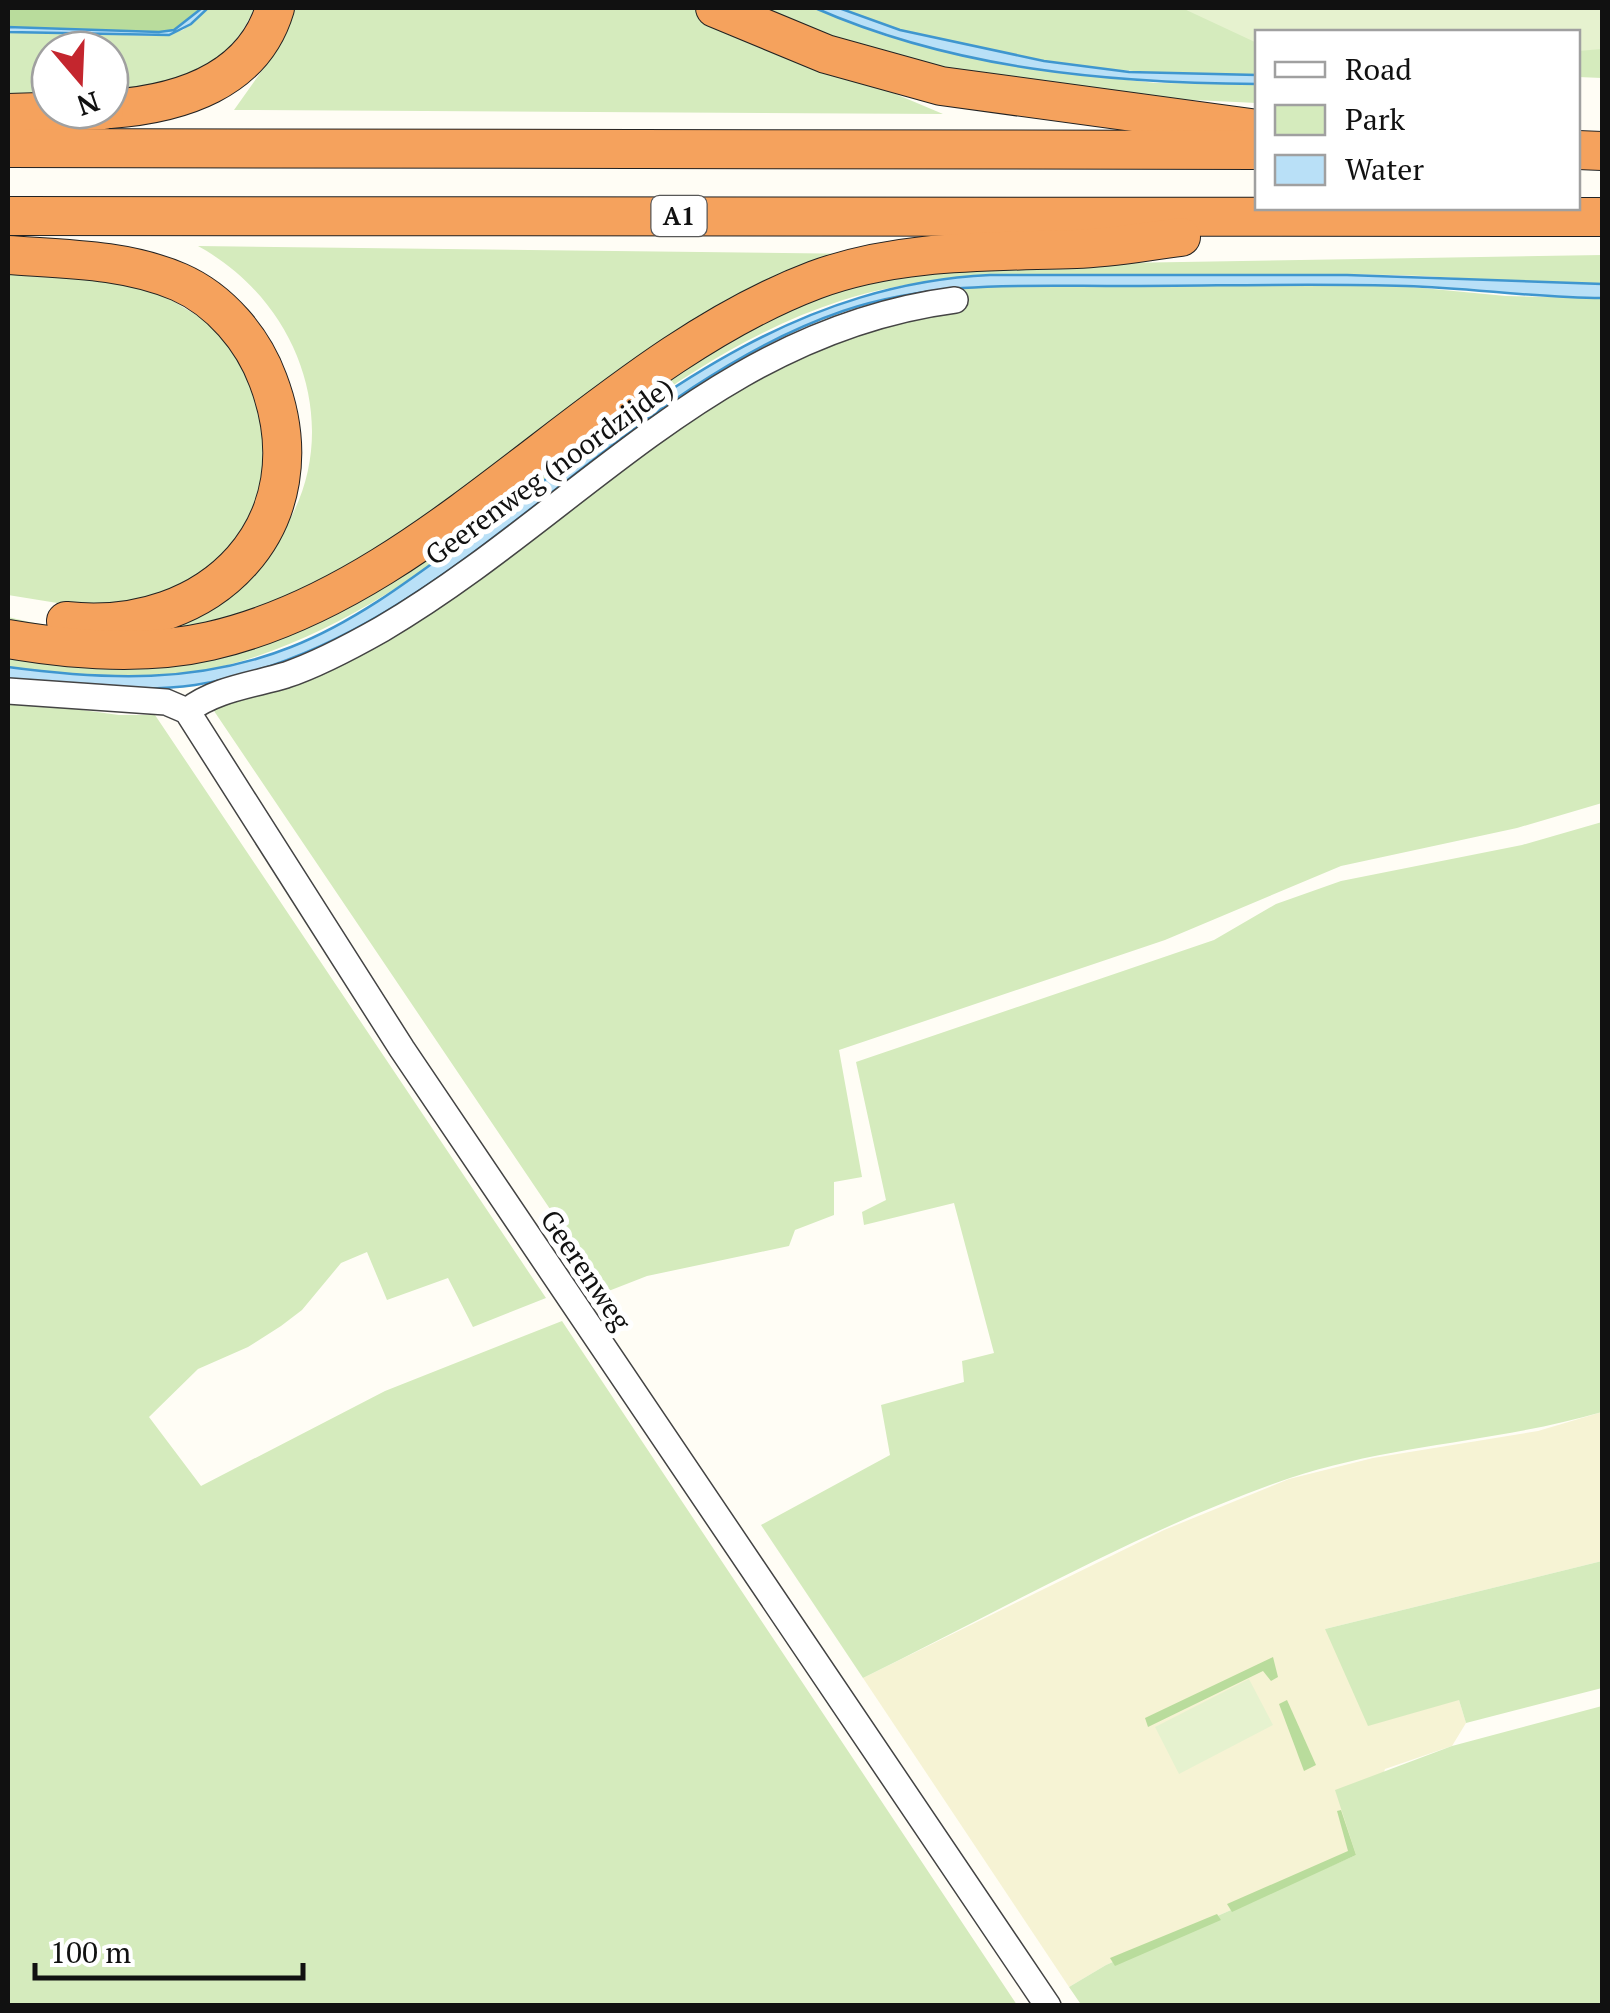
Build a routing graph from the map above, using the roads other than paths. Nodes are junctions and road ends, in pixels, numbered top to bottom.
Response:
1 (275, 8) edge
2 (715, 8) edge
3 (130, 108) edge
4 (1255, 129) edge
5 (8, 148) edge
6 (1255, 150) edge
7 (8, 216) edge
8 (1351, 217) junction
9 (1602, 217) edge
10 (8, 255) edge
11 (955, 300) dead end
12 (8, 613) edge
13 (8, 639) edge
14 (8, 692) edge
15 (187, 711) junction
16 (1048, 2006) edge

1 - 3 highway
2 - 4 highway
5 - 6 highway
7 - 8 highway, A1
8 - 9 highway, A1
8 - 13 highway, A1
10 - 12 highway
11 - 15 street, Geerenweg (noordzijde)
14 - 15 street
15 - 16 street, Geerenweg

